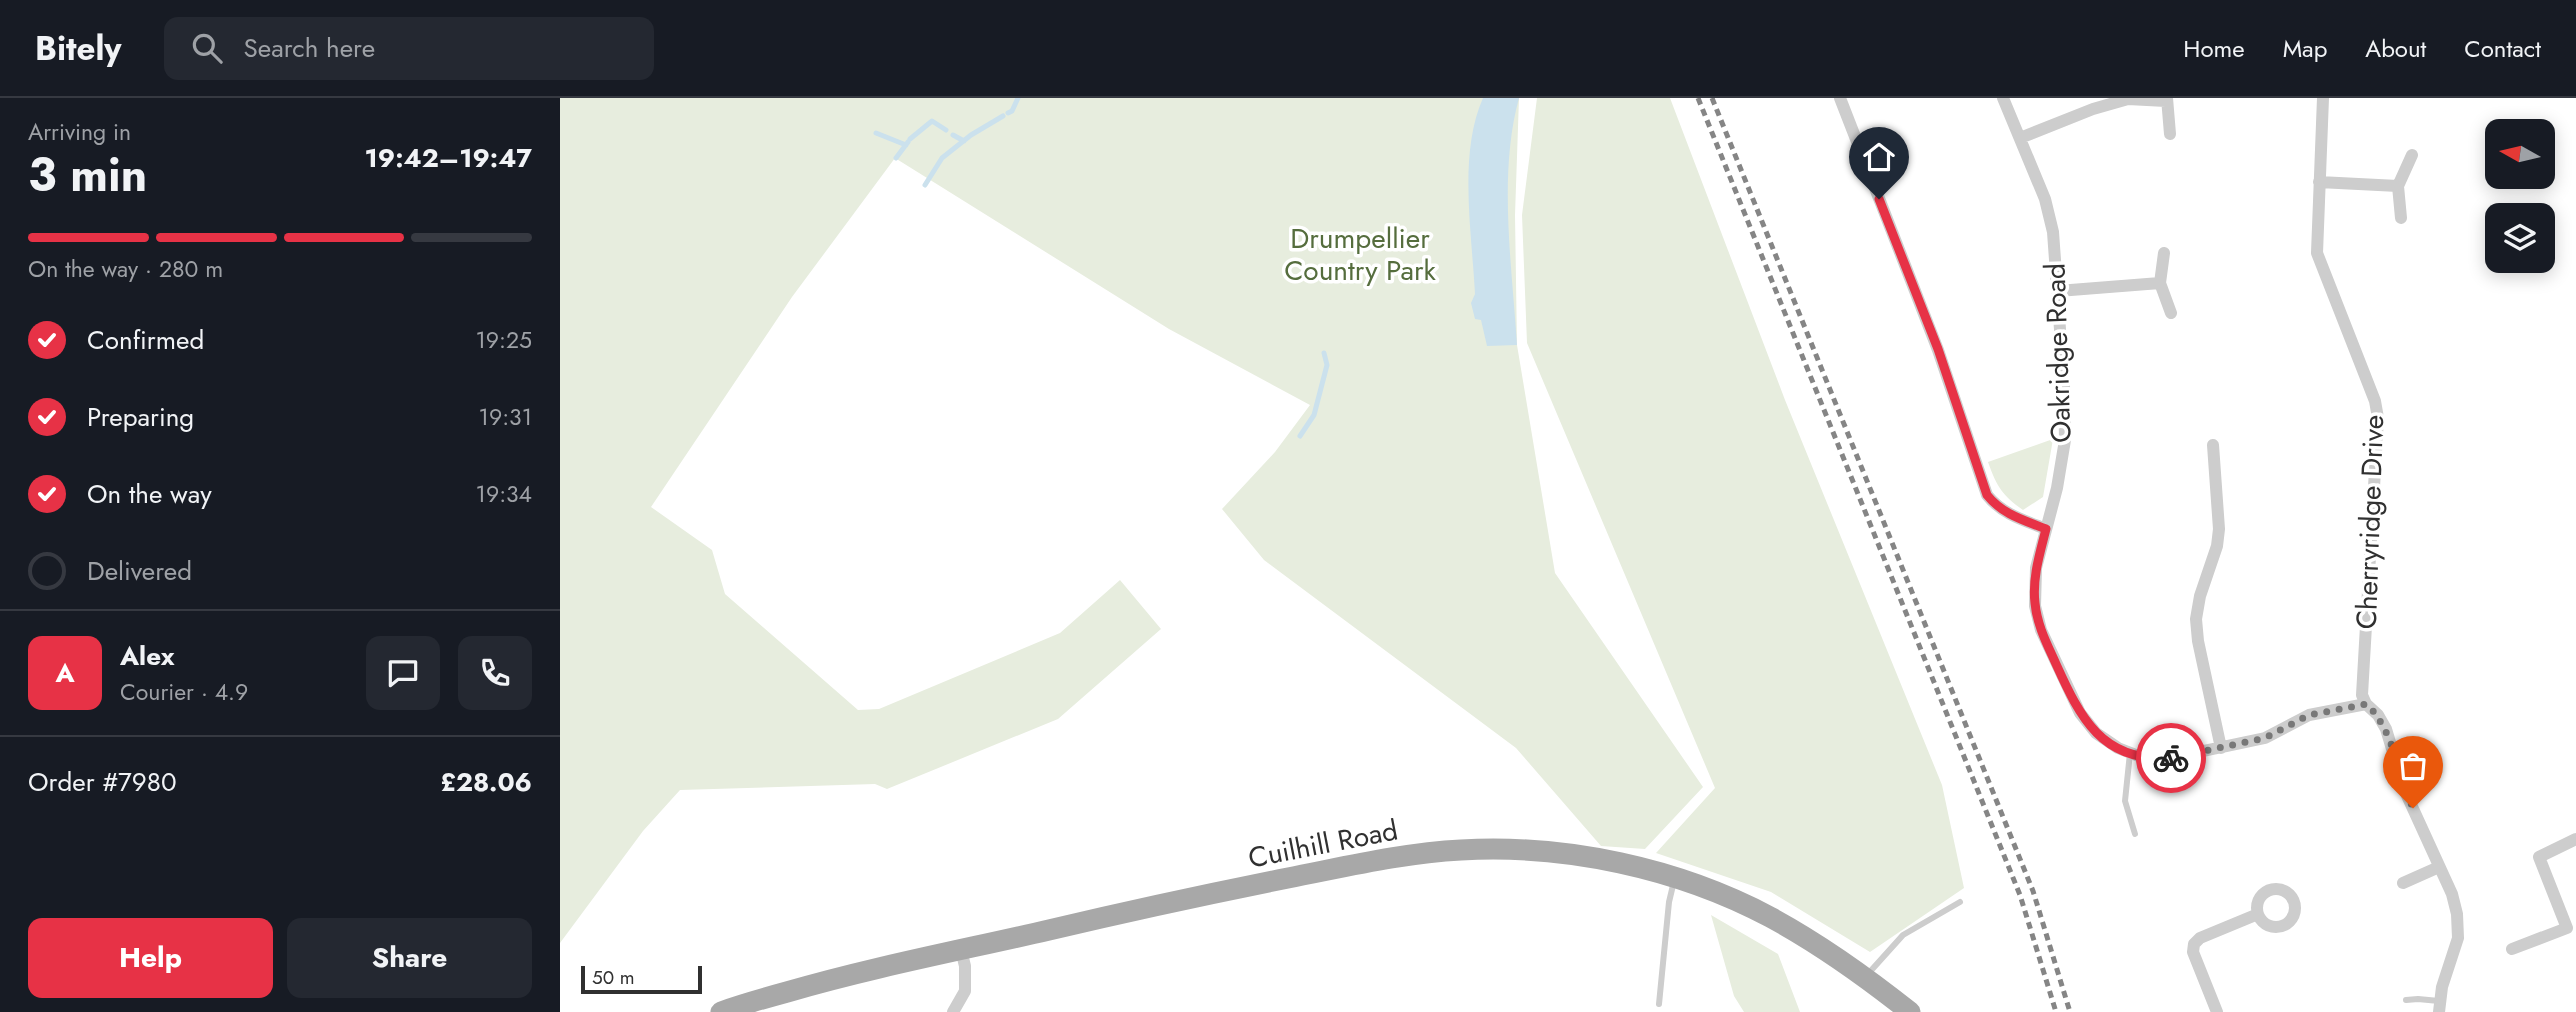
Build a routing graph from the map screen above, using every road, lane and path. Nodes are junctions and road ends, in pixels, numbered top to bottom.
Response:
1 (1840, 98) edge
2 (2003, 98) edge
3 (2323, 98) edge
4 (2166, 100) edge
5 (2171, 134) dead end
6 (2020, 138) junction
7 (2412, 155) dead end
8 (2319, 182) junction
9 (2398, 186) junction
10 (2401, 218) dead end
11 (2164, 253) dead end
12 (2160, 283) junction
13 (2058, 291) junction
14 (2171, 313) dead end
15 (2213, 445) dead end
16 (2046, 529) junction
17 (2367, 704) junction
18 (2221, 748) junction
19 (2130, 753) junction
20 (2135, 834) dead end
21 (2576, 839) edge
22 (2439, 867) junction
23 (1674, 878) junction
24 (2403, 883) dead end
25 (1960, 902) dead end
26 (2258, 914) dead end
27 (2512, 949) dead end
28 (961, 950) junction
29 (1866, 976) junction
30 (2406, 1000) dead end
31 (1659, 1004) dead end
32 (2439, 1007) edge
33 (728, 1011) edge
34 (953, 1012) edge
35 (1910, 1012) edge
36 (2217, 1012) edge

1 - 16 street
2 - 6 street, Oakridge Road
3 - 8 street, Cherryridge Drive
4 - 5 street
4 - 6 street
6 - 13 street, Oakridge Road
7 - 9 street
8 - 9 street
8 - 17 street, Cherryridge Drive
9 - 10 street
11 - 12 street
12 - 13 street
12 - 14 street
13 - 16 street, Oakridge Road
15 - 18 street
16 - 19 street, Oakridge Road
17 - 18 street, Oakridge Road
17 - 22 street
18 - 19 street, Oakridge Road
19 - 20 lane
21 - 27 street
22 - 24 street
22 - 32 street
23 - 28 main road, Cuilhill Road
23 - 29 main road, Cuilhill Road
23 - 31 lane
25 - 29 lane
26 - 36 street
28 - 33 main road, Cuilhill Road
28 - 34 street
29 - 35 main road, Cuilhill Road
30 - 32 lane

